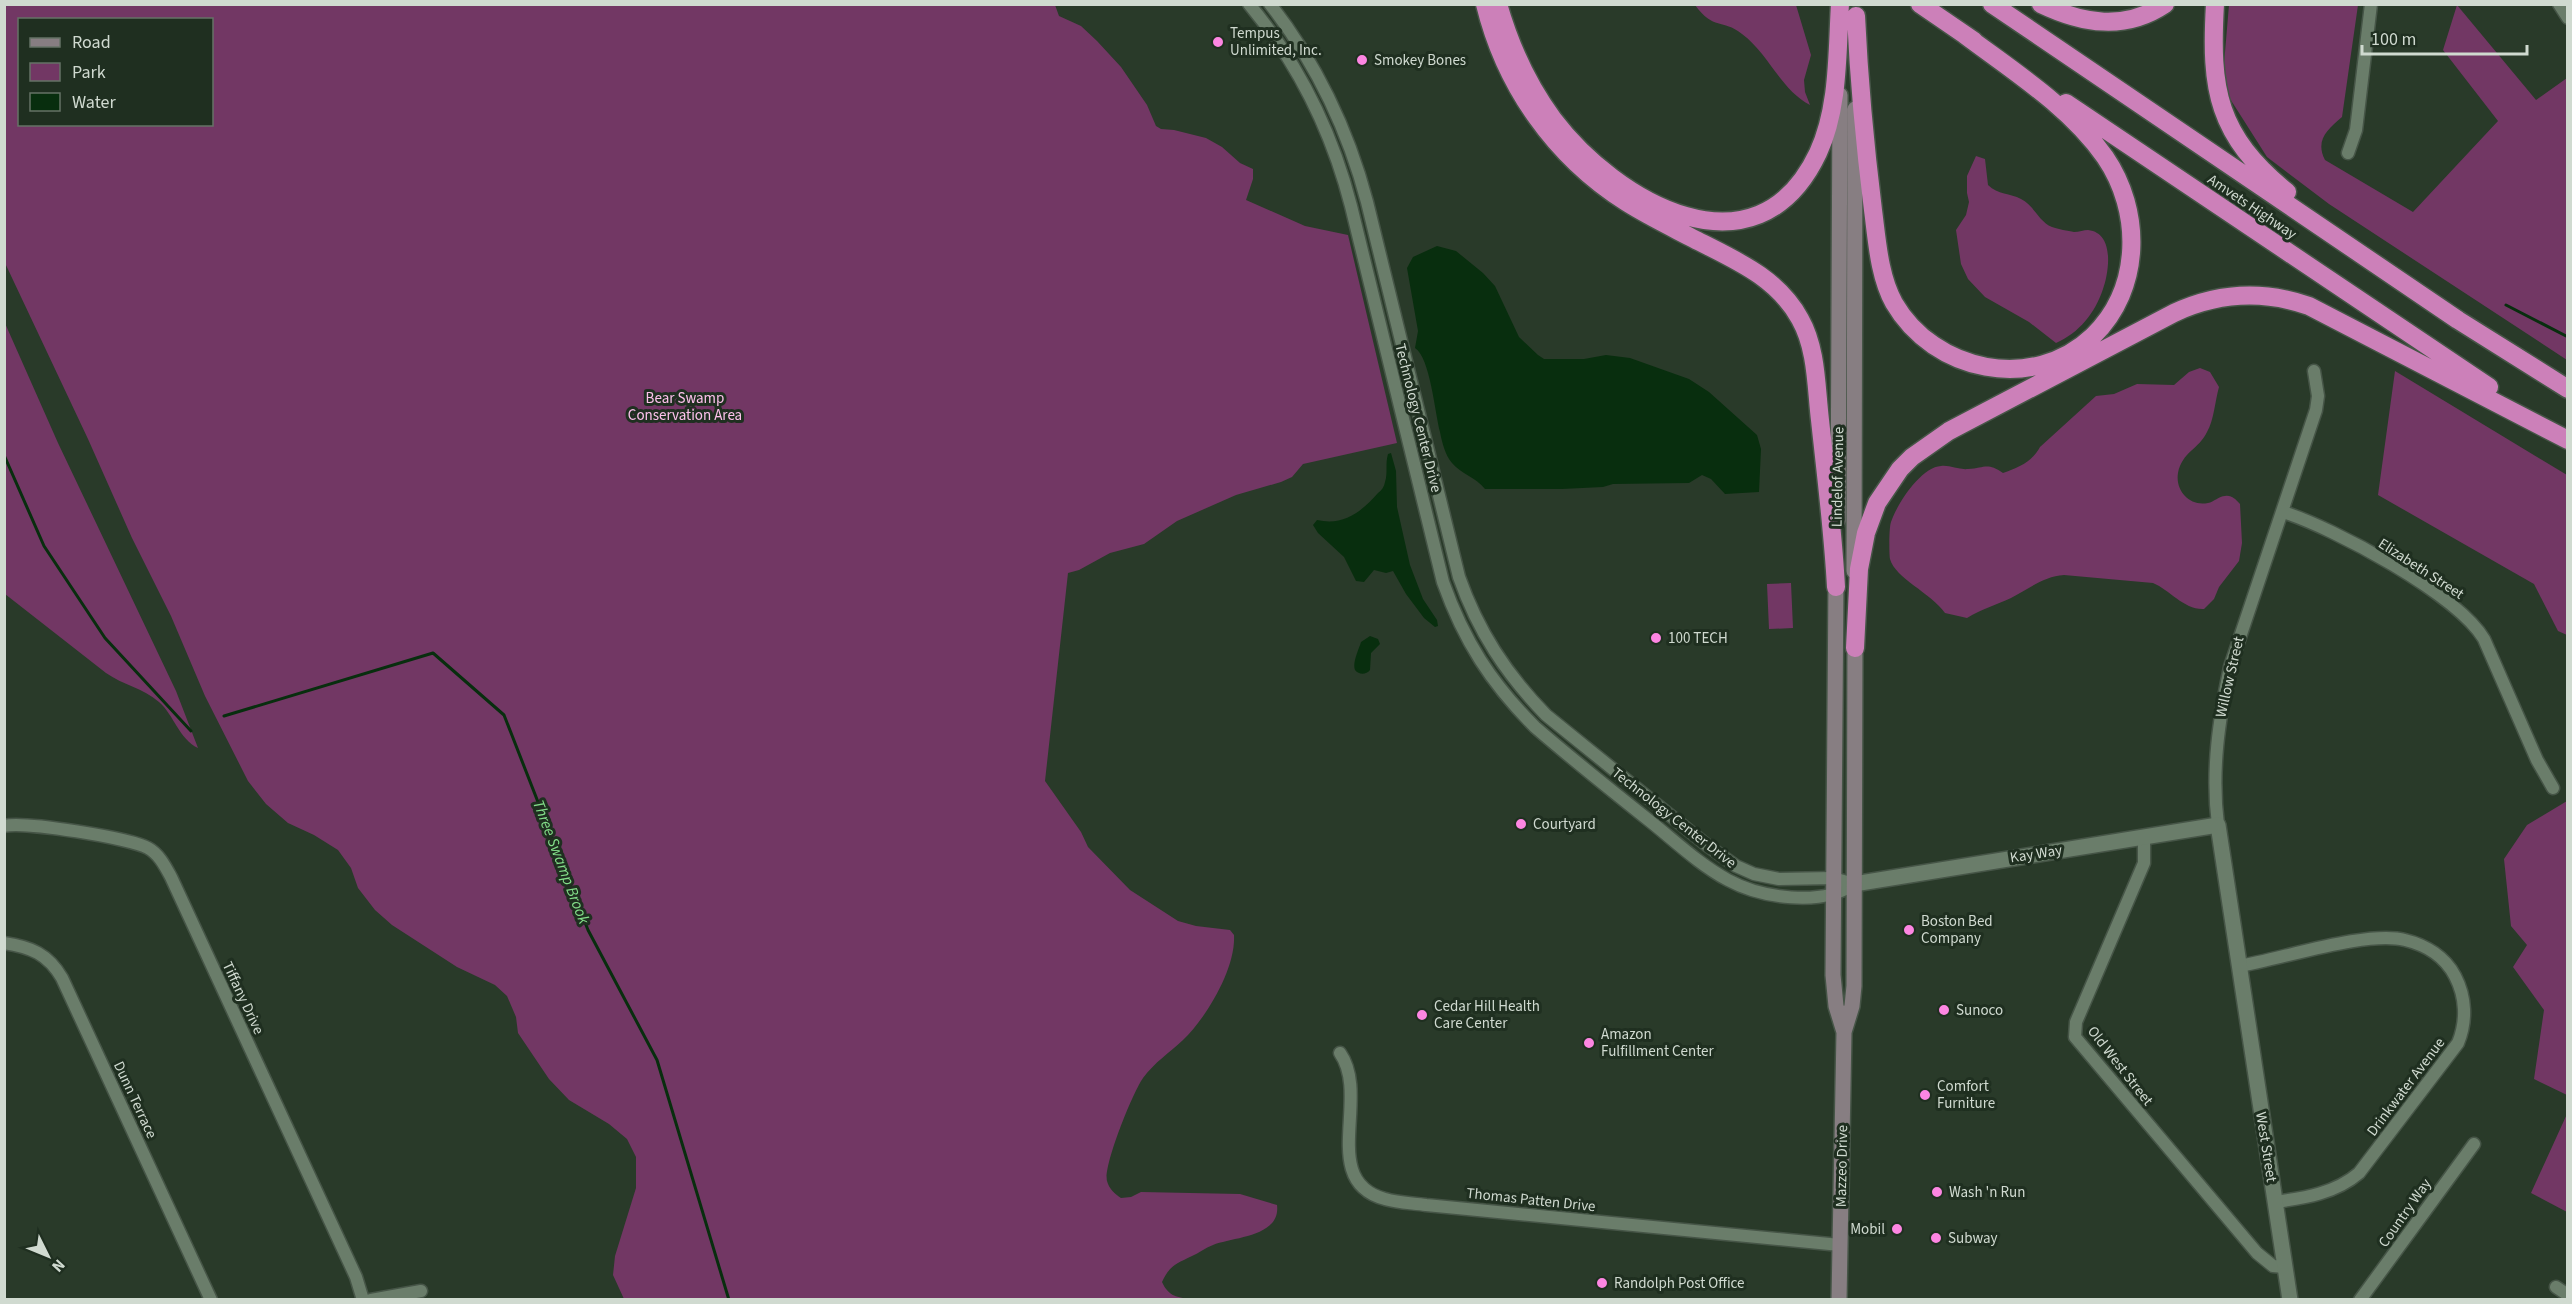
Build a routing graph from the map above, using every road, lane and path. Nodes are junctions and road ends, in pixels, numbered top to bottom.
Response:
1 (1249, 4) edge
2 (1270, 4) edge
3 (1485, 4) edge
4 (1498, 4) edge
5 (1840, 4) edge
6 (1920, 4) edge
7 (1992, 4) edge
8 (2041, 4) edge
9 (2165, 4) edge
10 (2216, 4) edge
11 (2371, 4) edge
12 (2559, 4) edge
13 (1856, 10) edge
14 (2568, 18) edge
15 (1965, 35) junction
16 (2348, 153) dead end
17 (2409, 287) junction
18 (2314, 371) dead end
19 (2568, 389) edge
20 (2568, 438) edge
21 (2283, 512) junction
22 (1836, 587) junction
23 (1855, 648) junction
24 (2553, 788) dead end
25 (2218, 825) junction
26 (4, 826) edge
27 (2144, 837) junction
28 (1833, 878) junction
29 (1854, 884) junction
30 (1833, 895) junction
31 (1855, 942) joint
32 (4, 943) edge
33 (1833, 949) joint
34 (2239, 966) junction
35 (2243, 995) joint
36 (1844, 1032) junction
37 (1340, 1053) dead end
38 (2474, 1144) dead end
39 (2275, 1202) junction
40 (1840, 1245) junction
41 (2284, 1267) junction
42 (2556, 1287) dead end
43 (421, 1291) dead end
44 (2568, 1295) edge
45 (211, 1299) edge
46 (363, 1299) edge
47 (371, 1299) edge
48 (1839, 1299) edge
49 (2290, 1299) edge
50 (2360, 1299) edge

1 - 30 street, Technology Center Drive
2 - 28 street, Technology Center Drive
3 - 22 highway
4 - 5 highway
5 - 22 main road, Lindelof Avenue
6 - 15 highway, Amvets Highway
7 - 17 highway, Amvets Highway
8 - 9 highway
10 - 17 highway
11 - 16 street
12 - 14 street
13 - 15 highway
13 - 23 main road, Lindelof Avenue
15 - 20 highway, Amvets Highway
17 - 19 highway, Amvets Highway
18 - 21 street, Willow Street
20 - 23 highway
21 - 24 street, Elizabeth Street
21 - 25 street, Willow Street
22 - 28 main road, Lindelof Avenue
23 - 29 main road, Lindelof Avenue
25 - 27 street, Kay Way
25 - 34 street, Willow Street
26 - 46 street, Tiffany Drive
27 - 29 street, Kay Way
27 - 41 street, Old West Street
28 - 29 street, Technology Center Drive
28 - 30 main road, Lindelof Avenue
29 - 30 street, Technology Center Drive
29 - 31 main road, Lindelof Avenue
30 - 33 main road, Lindelof Avenue
31 - 36 main road, Mazzeo Drive
32 - 45 street, Dunn Terrace
33 - 36 main road, Mazzeo Drive
34 - 35 street, Willow Street
34 - 39 street, Drinkwater Avenue
35 - 39 street, West Street
36 - 40 main road, Mazzeo Drive
37 - 40 street, Thomas Patten Drive
38 - 50 street, Country Way
39 - 41 street, West Street
40 - 48 main road, Mazzeo Drive
41 - 49 street, West Street
42 - 44 street
43 - 47 street

